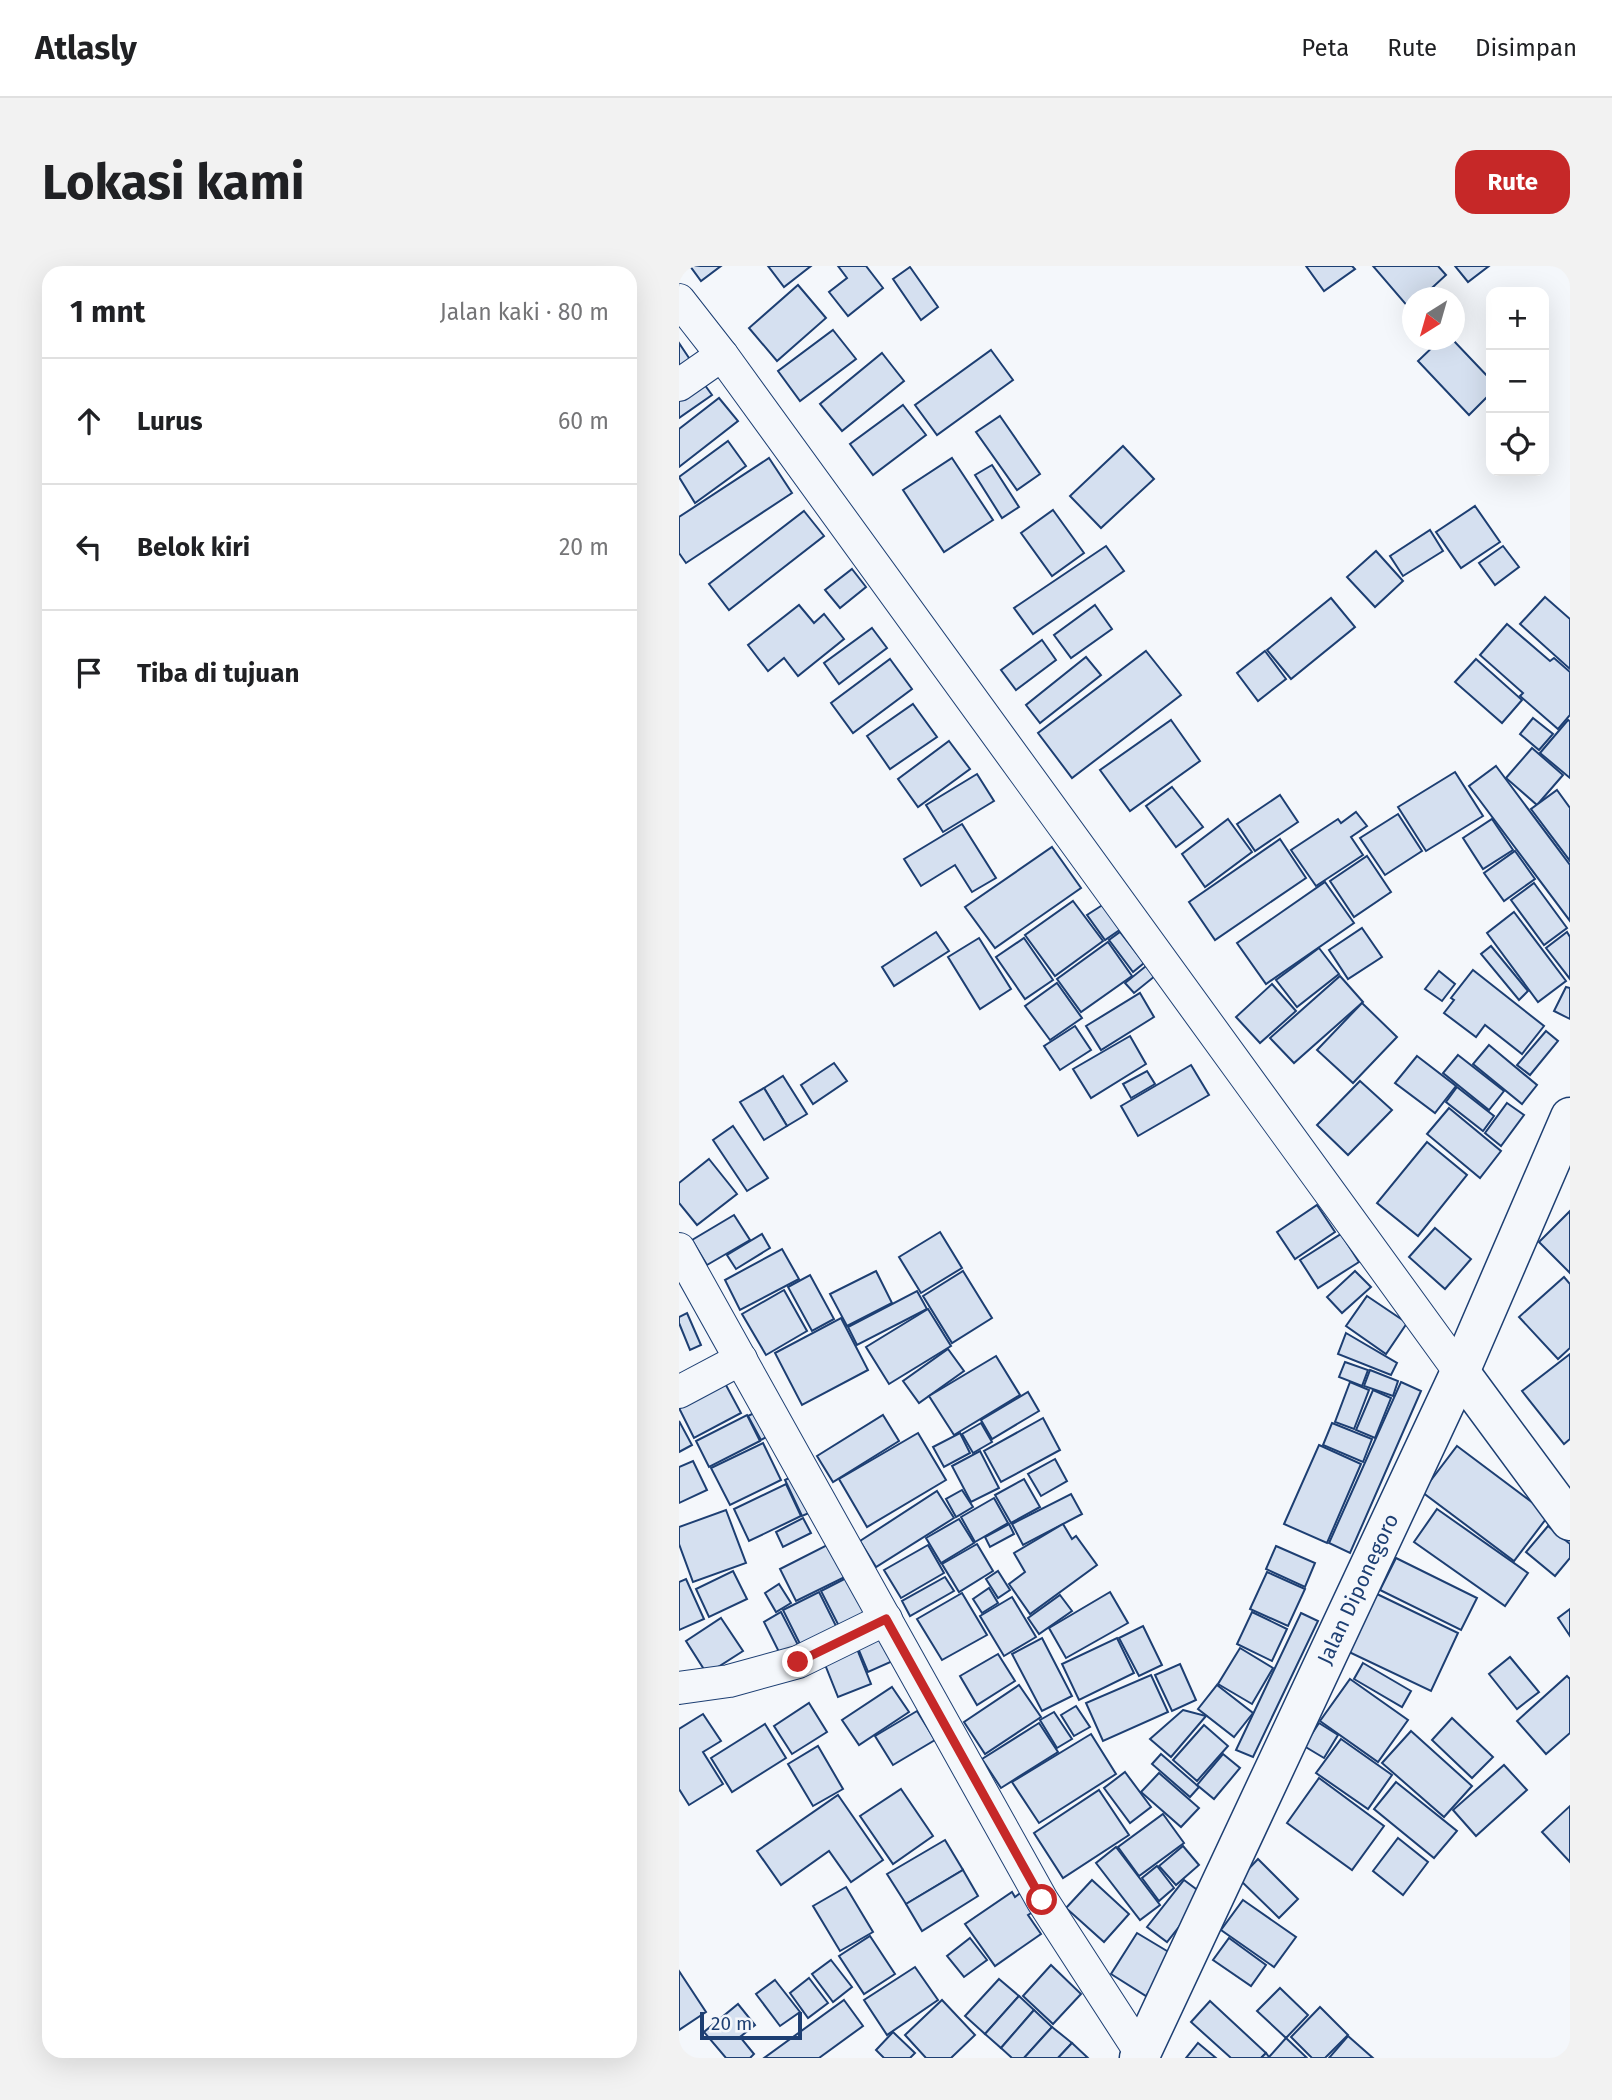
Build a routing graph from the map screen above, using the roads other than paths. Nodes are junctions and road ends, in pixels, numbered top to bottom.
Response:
1 (679, 300) edge
2 (722, 355) junction
3 (679, 385) edge
4 (1570, 1116) edge
5 (679, 1249) edge
6 (741, 1359) junction
7 (1460, 1372) junction
8 (679, 1392) edge
9 (1570, 1521) edge
10 (886, 1619) junction
11 (679, 1688) edge
12 (1140, 2056) edge

1 - 2 street
2 - 3 street
2 - 7 street
4 - 7 main road, Jalan Diponegoro
5 - 6 street
6 - 8 street
6 - 10 street
7 - 9 main road
7 - 12 main road, Jalan Diponegoro
10 - 11 street
10 - 12 street

